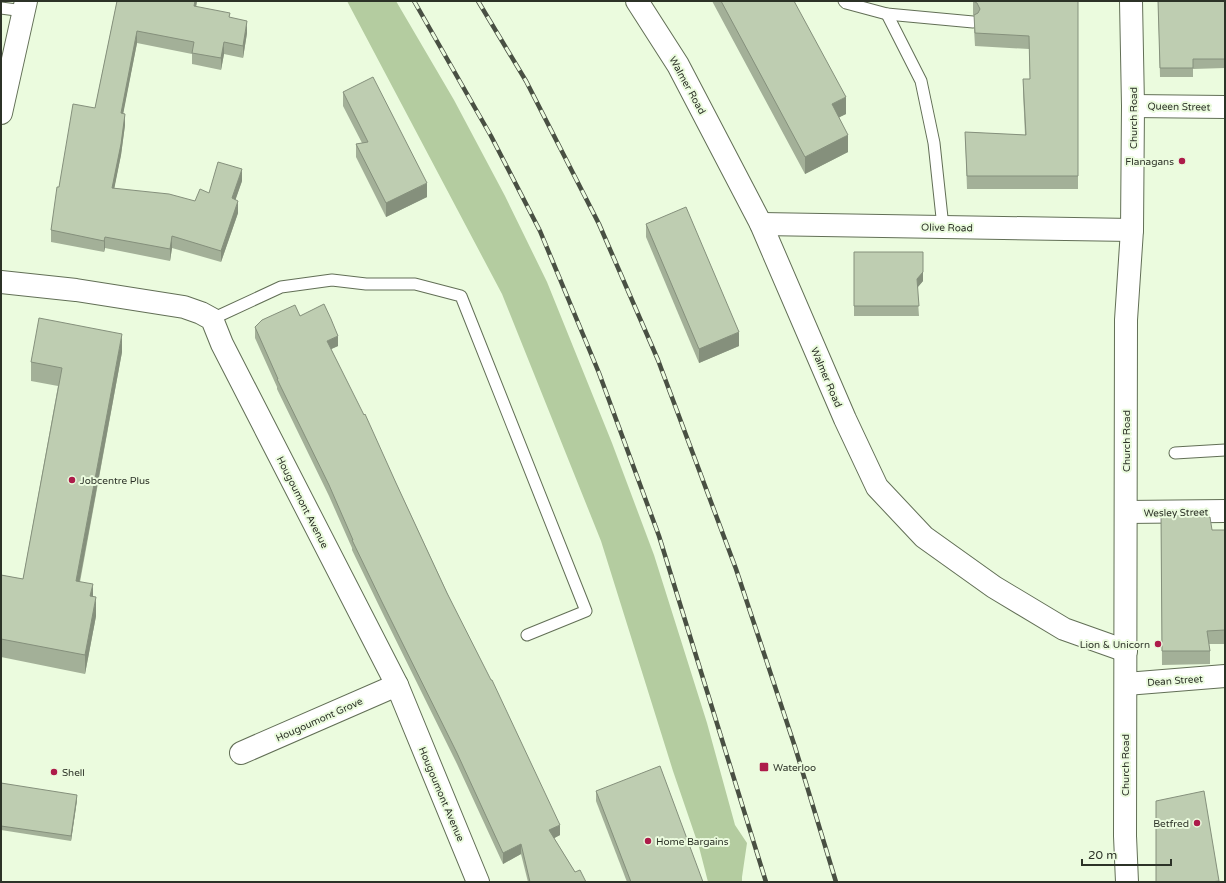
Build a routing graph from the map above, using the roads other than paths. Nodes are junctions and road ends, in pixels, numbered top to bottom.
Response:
1 (637, 1) edge
2 (844, 1) edge
3 (1131, 1) edge
4 (25, 6) edge
5 (1, 8) edge
6 (887, 14) junction
7 (973, 22) edge
8 (1134, 106) junction
9 (1225, 107) edge
10 (1, 113) edge
11 (762, 224) junction
12 (943, 227) junction
13 (1132, 230) junction
14 (1, 282) edge
15 (212, 319) junction
16 (1225, 450) edge
17 (1175, 452) dead end
18 (1225, 511) edge
19 (1126, 512) junction
20 (527, 635) dead end
21 (1126, 651) junction
22 (1225, 676) edge
23 (397, 684) junction
24 (1126, 684) junction
25 (241, 753) dead end
26 (478, 882) edge
27 (1127, 882) edge

1 - 11 main road, Walmer Road
2 - 6 lane
3 - 8 main road, Church Road
4 - 5 lane
4 - 10 main road
6 - 7 lane
6 - 12 lane
8 - 9 main road, Queen Street
8 - 13 main road, Church Road
11 - 12 main road, Olive Road
11 - 21 main road, Walmer Road
12 - 13 main road, Olive Road
13 - 19 main road, Church Road
14 - 15 main road
15 - 20 lane
15 - 23 main road, Hougoumont Avenue
16 - 17 lane
18 - 19 main road, Wesley Street
19 - 21 main road, Church Road
21 - 24 main road, Church Road
22 - 24 main road, Dean Street
23 - 25 main road, Hougoumont Grove
23 - 26 main road, Hougoumont Avenue
24 - 27 main road, Church Road

